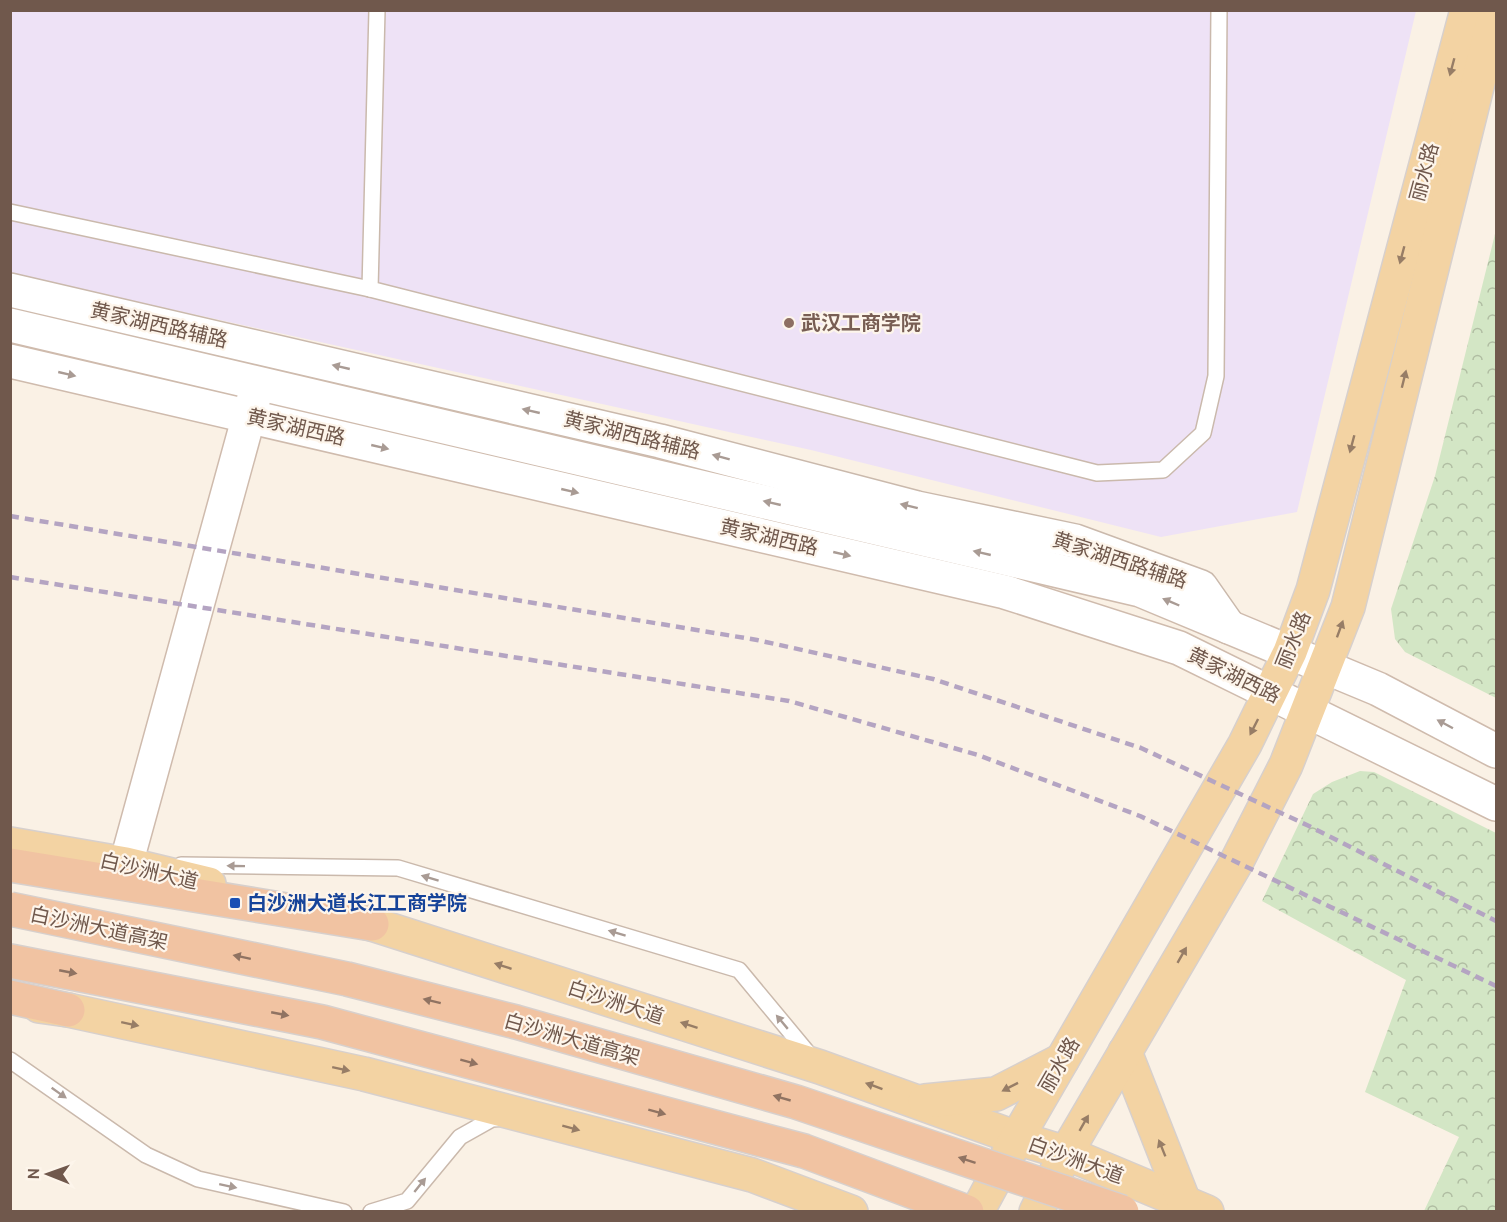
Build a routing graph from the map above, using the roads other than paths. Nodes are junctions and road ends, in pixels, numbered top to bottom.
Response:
1 (377, 10) edge
2 (1219, 10) edge
3 (1467, 10) edge
4 (1496, 10) edge
5 (10, 212) edge
6 (370, 288) junction
7 (10, 290) edge
8 (10, 325) edge
9 (10, 361) edge
10 (258, 383) junction
11 (249, 416) junction
12 (1229, 627) junction
13 (1290, 652) junction
14 (1326, 667) junction
15 (1271, 693) junction
16 (1308, 711) junction
17 (1497, 751) edge
18 (1497, 804) edge
19 (10, 844) edge
20 (126, 864) junction
21 (10, 865) edge
22 (10, 909) edge
23 (372, 924) junction
24 (10, 961) edge
25 (10, 999) edge
26 (68, 1010) joint
27 (1125, 1052) junction
28 (10, 1060) edge
29 (1062, 1060) junction
30 (819, 1067) junction
31 (918, 1102) junction
32 (525, 1116) junction
33 (1017, 1138) junction
34 (1066, 1153) junction
35 (752, 1175) junction
36 (1195, 1207) edge
37 (344, 1212) edge
38 (371, 1212) edge
39 (780, 1212) edge
40 (851, 1212) edge
41 (967, 1212) edge
42 (977, 1212) edge
43 (1036, 1212) edge
44 (1122, 1212) edge

1 - 6 lane
2 - 6 lane
3 -> 13 main road, 丽水路
14 -> 4 main road, 丽水路
5 - 6 lane
12 -> 7 main road, 黄家湖西路辅路
8 - 10 main road, 黄家湖西路
9 -> 11 main road, 黄家湖西路
10 - 11 main road
12 -> 10 main road, 黄家湖西路
11 -> 15 main road, 黄家湖西路
11 - 20 main road
12 - 13 main road, 黄家湖西路
13 - 14 main road, 黄家湖西路
13 - 15 main road, 丽水路
14 - 16 main road, 丽水路
17 -> 14 main road, 黄家湖西路
15 - 16 main road, 黄家湖西路
15 -> 29 main road, 丽水路
16 - 18 main road, 黄家湖西路
27 -> 16 main road, 丽水路
19 - 20 main road, 白沙洲大道
20 - 23 main road, 白沙洲大道
30 -> 20 lane
21 - 23 highway
44 -> 22 highway, 白沙洲大道高架, bridge
30 -> 23 main road, 白沙洲大道
24 -> 41 highway
25 - 26 highway
26 -> 32 main road
34 -> 27 main road, 丽水路
36 -> 27 main road
28 -> 37 lane
29 -> 31 main road
29 - 33 main road, 丽水路
31 -> 30 main road, 白沙洲大道
31 - 33 main road, 白沙洲大道
32 -> 35 main road
38 -> 32 lane
33 - 34 main road, 白沙洲大道
33 - 42 main road, 丽水路
34 - 36 main road, 白沙洲大道
34 - 43 main road, 丽水路
35 - 39 main road
35 - 40 main road

